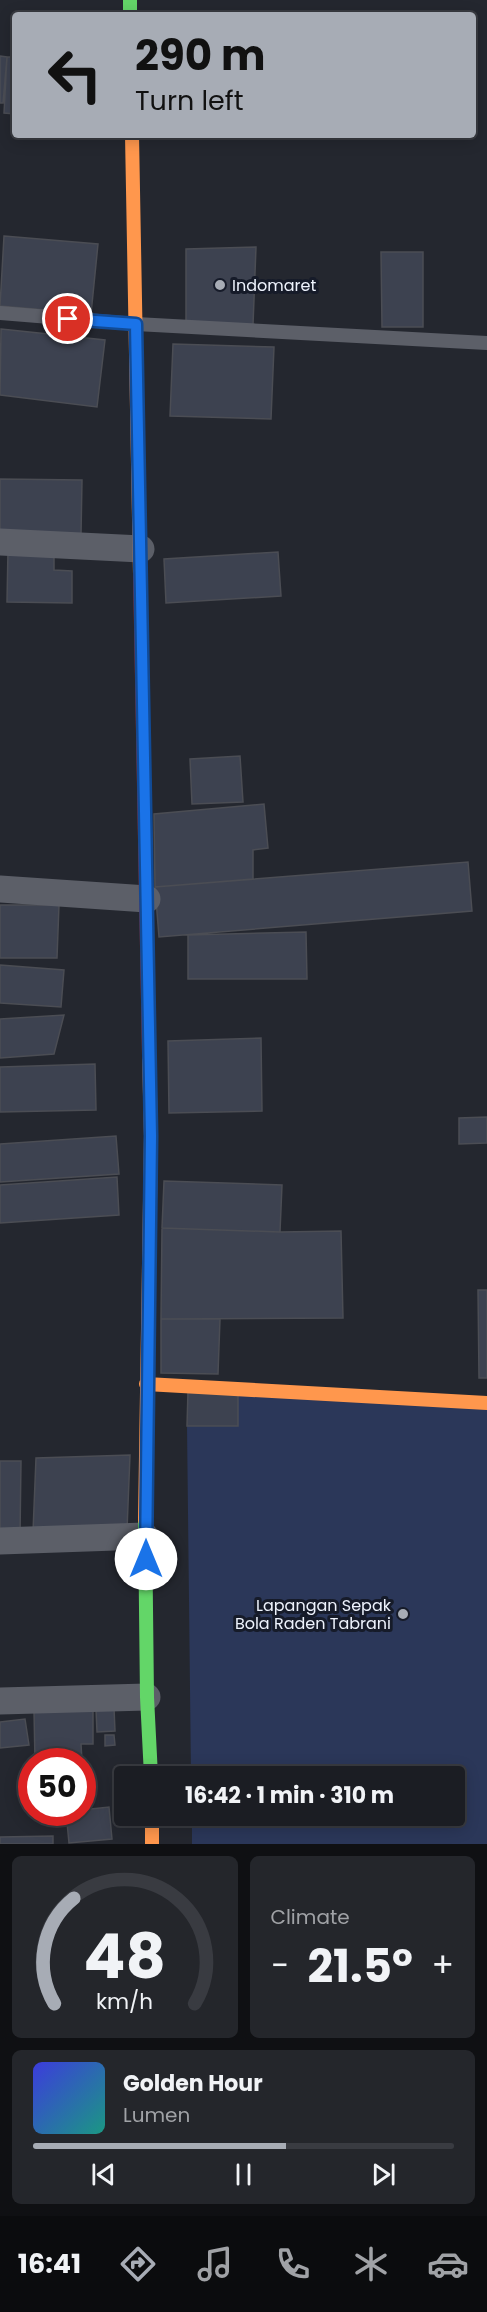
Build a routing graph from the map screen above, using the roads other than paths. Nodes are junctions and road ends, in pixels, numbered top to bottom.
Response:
1 (132, 138) edge
2 (0, 313) edge
3 (136, 324) junction
4 (487, 343) edge
5 (0, 542) edge
6 (141, 549) junction
7 (0, 889) edge
8 (147, 899) junction
9 (146, 1384) junction
10 (487, 1403) edge
11 (146, 1536) junction
12 (0, 1541) edge
13 (147, 1697) junction
14 (0, 1701) edge
15 (150, 1766) edge
16 (152, 1826) edge
17 (152, 1844) edge

1 - 3 main road
2 - 3 lane
3 - 4 lane
3 - 6 main road
5 - 6 street
6 - 8 main road
7 - 8 street
8 - 9 main road
9 - 10 main road
9 - 11 main road
11 - 12 street
11 - 13 main road
13 - 14 street
13 - 15 main road
16 - 17 main road

